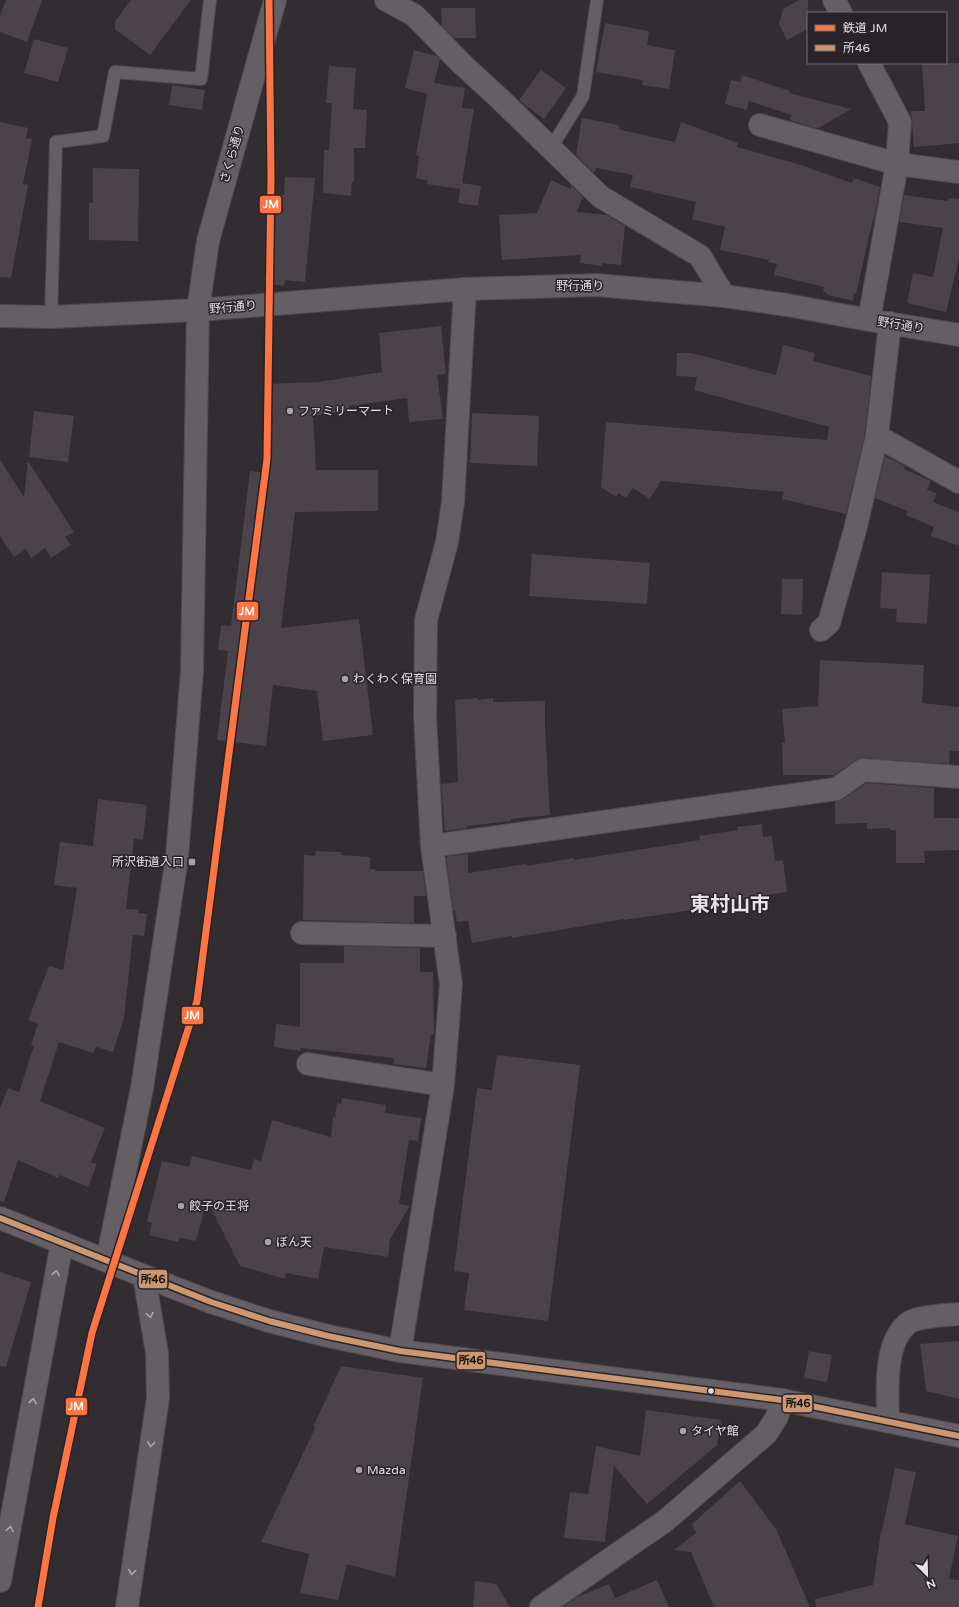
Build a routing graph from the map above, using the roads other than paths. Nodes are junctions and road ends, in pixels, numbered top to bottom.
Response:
1 (210, 0) edge
2 (275, 0) edge
3 (386, 0) edge
4 (597, 0) edge
5 (834, 0) edge
6 (840, 12) edge
7 (869, 64) edge
8 (760, 125) dead end
9 (551, 148) junction
10 (897, 164) junction
11 (959, 172) edge
12 (465, 289) junction
13 (724, 296) junction
14 (198, 310) junction
15 (0, 316) edge
16 (51, 317) junction
17 (869, 320) junction
18 (890, 323) junction
19 (959, 335) edge
20 (877, 436) junction
21 (959, 482) edge
22 (821, 630) dead end
23 (959, 778) edge
24 (432, 846) junction
25 (302, 933) dead end
26 (445, 936) junction
27 (308, 1064) dead end
28 (444, 1085) junction
29 (0, 1218) edge
30 (62, 1243) junction
31 (107, 1261) junction
32 (144, 1276) junction
33 (959, 1314) edge
34 (400, 1351) junction
35 (782, 1400) junction
36 (888, 1421) junction
37 (959, 1436) edge
38 (0, 1581) edge
39 (127, 1607) edge
40 (541, 1607) edge

1 - 16 lane
2 - 14 street, さくら通り
3 - 9 street
4 - 9 lane
5 - 6 street
7 - 10 street
8 - 10 street
9 - 13 street
10 - 11 street
10 - 17 street
12 - 13 street, 野行通り
12 - 14 street, 野行通り
12 - 24 street
13 - 17 street, 野行通り
14 - 16 street, 野行通り
14 - 31 street, さくら通り
15 - 16 street, 野行通り
17 - 18 street, 野行通り
18 - 19 street, 野行通り
18 - 20 street
20 - 21 street
20 - 22 street
23 - 24 street
24 - 26 street
25 - 26 street
26 - 28 street
27 - 28 street
28 - 34 street
29 - 30 main road
30 - 31 main road
38 -> 30 street
31 - 32 main road
32 - 34 main road
32 -> 39 street
33 - 36 street
34 - 35 main road
35 - 36 main road
35 - 40 street
36 - 37 main road

